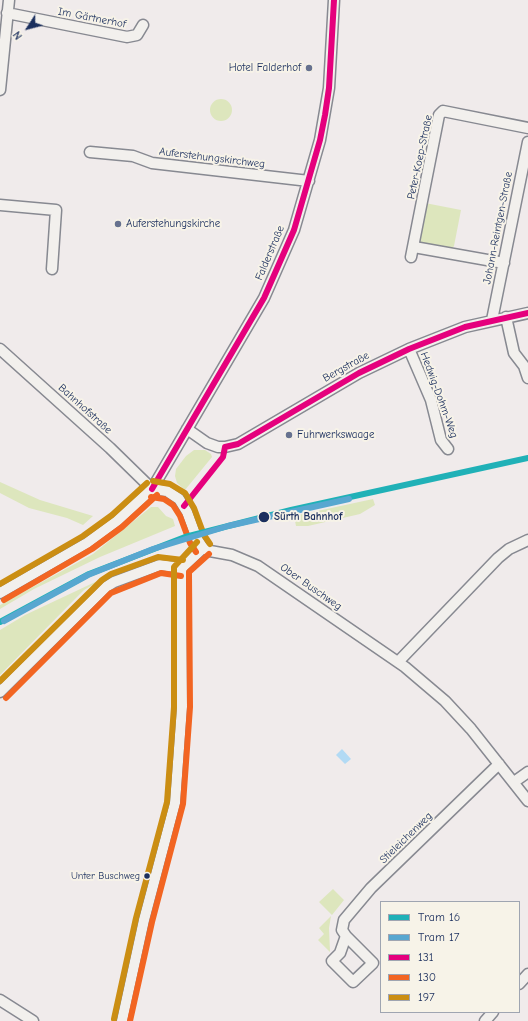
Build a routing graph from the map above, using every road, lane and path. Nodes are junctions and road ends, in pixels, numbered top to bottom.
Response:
1 (9, 0) edge
2 (334, 0) edge
3 (7, 13) junction
4 (143, 25) dead end
5 (0, 90) edge
6 (528, 128) edge
7 (528, 142) edge
8 (90, 152) dead end
9 (308, 181) junction
10 (0, 205) edge
11 (414, 247) junction
12 (411, 258) dead end
13 (504, 263) junction
14 (52, 269) dead end
15 (528, 313) edge
16 (506, 316) junction
17 (492, 320) junction
18 (0, 349) edge
19 (409, 349) junction
20 (528, 378) edge
21 (187, 429) junction
22 (448, 449) dead end
23 (152, 489) junction
24 (528, 540) edge
25 (204, 548) junction
26 (182, 568) junction
27 (0, 593) edge
28 (398, 662) junction
29 (0, 692) edge
30 (500, 764) junction
31 (528, 772) edge
32 (514, 782) junction
33 (528, 801) edge
34 (346, 936) dead end
35 (528, 974) edge
36 (520, 983) edge
37 (0, 1000) edge
38 (492, 1013) edge
39 (33, 1021) edge
40 (122, 1021) edge
41 (485, 1021) edge

1 - 3 street
2 - 9 street, Falderstraße
3 - 4 street, Im Gärtnerhof
3 - 5 street
6 - 11 street, Peter-Koep-Straße
7 - 13 street, Johann-Reintgen-Straße
8 - 9 street, Auferstehungskirchweg
9 - 21 street, Falderstraße
10 - 14 street
11 - 12 street, Peter-Koep-Straße
11 - 13 street
13 - 17 street, Johann-Reintgen-Straße
15 - 16 street, Bergstraße
16 - 17 street, Bergstraße
16 - 20 street
17 - 19 street, Bergstraße
18 - 23 street, Bahnhofstraße
19 - 21 street, Bergstraße
19 - 22 street, Hedwig-Dohm-Weg
21 - 23 street, Falderstraße
23 - 25 street
23 - 27 street, Falderstraße
24 - 28 street
25 - 26 street
25 - 28 street, Ober Buschweg
26 - 29 street
26 - 40 street
28 - 30 street, Ober Buschweg
30 - 32 street, Ober Buschweg
30 - 34 street, Stieleichenweg
31 - 32 street
32 - 33 street, Ober Buschweg
35 - 36 street
37 - 39 street
38 - 41 street

